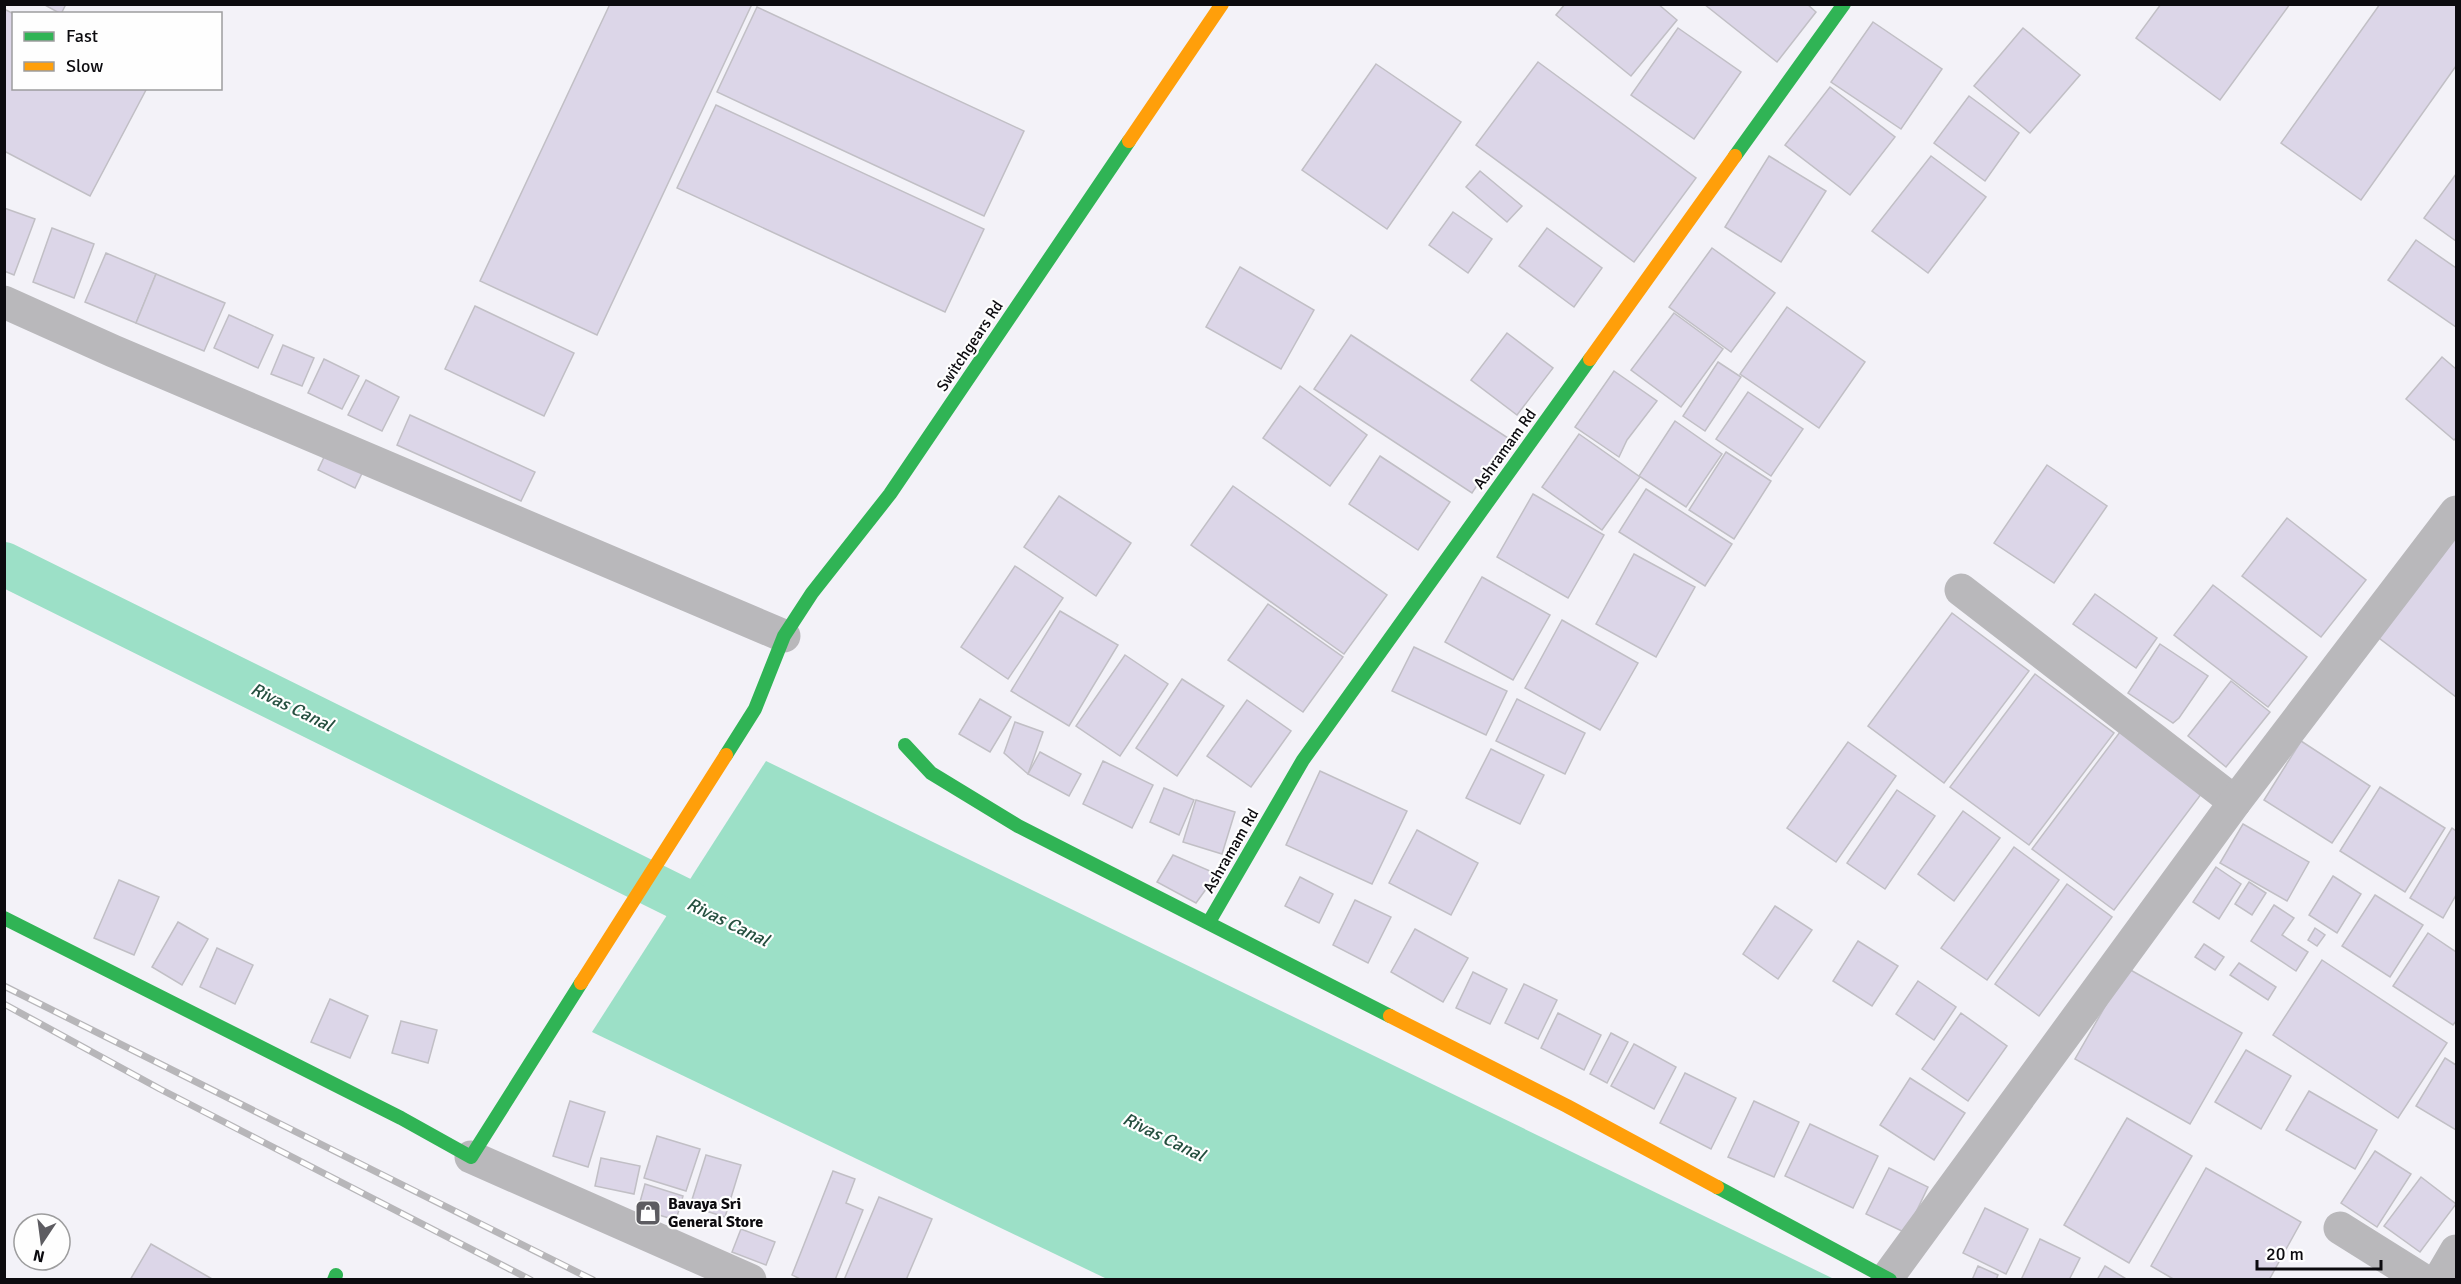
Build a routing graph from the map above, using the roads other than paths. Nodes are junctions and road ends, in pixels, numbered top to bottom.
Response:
1 (1222, 4) edge
2 (1844, 4) edge
3 (4, 302) edge
4 (2457, 512) edge
5 (1961, 590) dead end
6 (784, 636) junction
7 (905, 745) dead end
8 (2235, 802) junction
9 (4, 918) edge
10 (1209, 922) junction
11 (471, 1157) junction
12 (2340, 1228) dead end
13 (2457, 1251) edge
14 (1889, 1279) edge
15 (750, 1280) edge
16 (2423, 1280) edge
17 (2439, 1280) edge

1 - 6 street, Switchgears Rd
2 - 10 street, Ashramam Rd
3 - 6 street
4 - 8 street
5 - 8 street
6 - 11 street, Switchgears Rd
7 - 10 street
8 - 14 street
9 - 11 street
10 - 14 street
11 - 15 street
12 - 16 street
13 - 17 street

